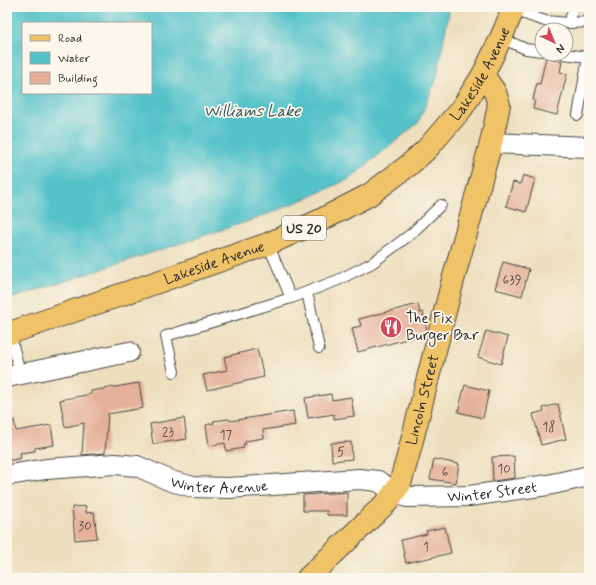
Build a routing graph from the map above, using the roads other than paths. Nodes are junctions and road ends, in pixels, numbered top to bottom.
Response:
1 (574, 7) edge
2 (514, 9) edge
3 (556, 22) edge
4 (569, 22) edge
5 (589, 22) edge
6 (574, 23) edge
7 (502, 38) junction
8 (534, 50) edge
9 (574, 55) edge
10 (483, 75) junction
11 (578, 115) dead end
12 (491, 143) junction
13 (589, 148) edge
14 (441, 205) dead end
15 (268, 244) junction
16 (307, 292) junction
17 (291, 298) junction
18 (8, 334) edge
19 (319, 348) dead end
20 (129, 352) dead end
21 (174, 372) dead end
22 (13, 375) edge
23 (7, 474) edge
24 (589, 476) edge
25 (394, 492) junction
26 (308, 578) edge

1 - 4 lane
2 - 3 lane
2 - 7 main road, Lakeside Avenue / US 20
5 - 6 lane
7 - 8 lane
7 - 10 main road, Lakeside Avenue / US 20
9 - 11 lane
10 - 12 main road, Lincoln Street
10 - 15 main road, Lakeside Avenue / US 20
12 - 13 street
12 - 25 main road, Lincoln Street
14 - 16 lane
15 - 17 lane
15 - 18 main road, Lakeside Avenue / US 20
16 - 17 lane
16 - 19 lane
17 - 21 lane
18 - 22 lane
20 - 22 street
23 - 25 street, Winter Avenue
24 - 25 street, Winter Street
25 - 26 main road, Lincoln Street

